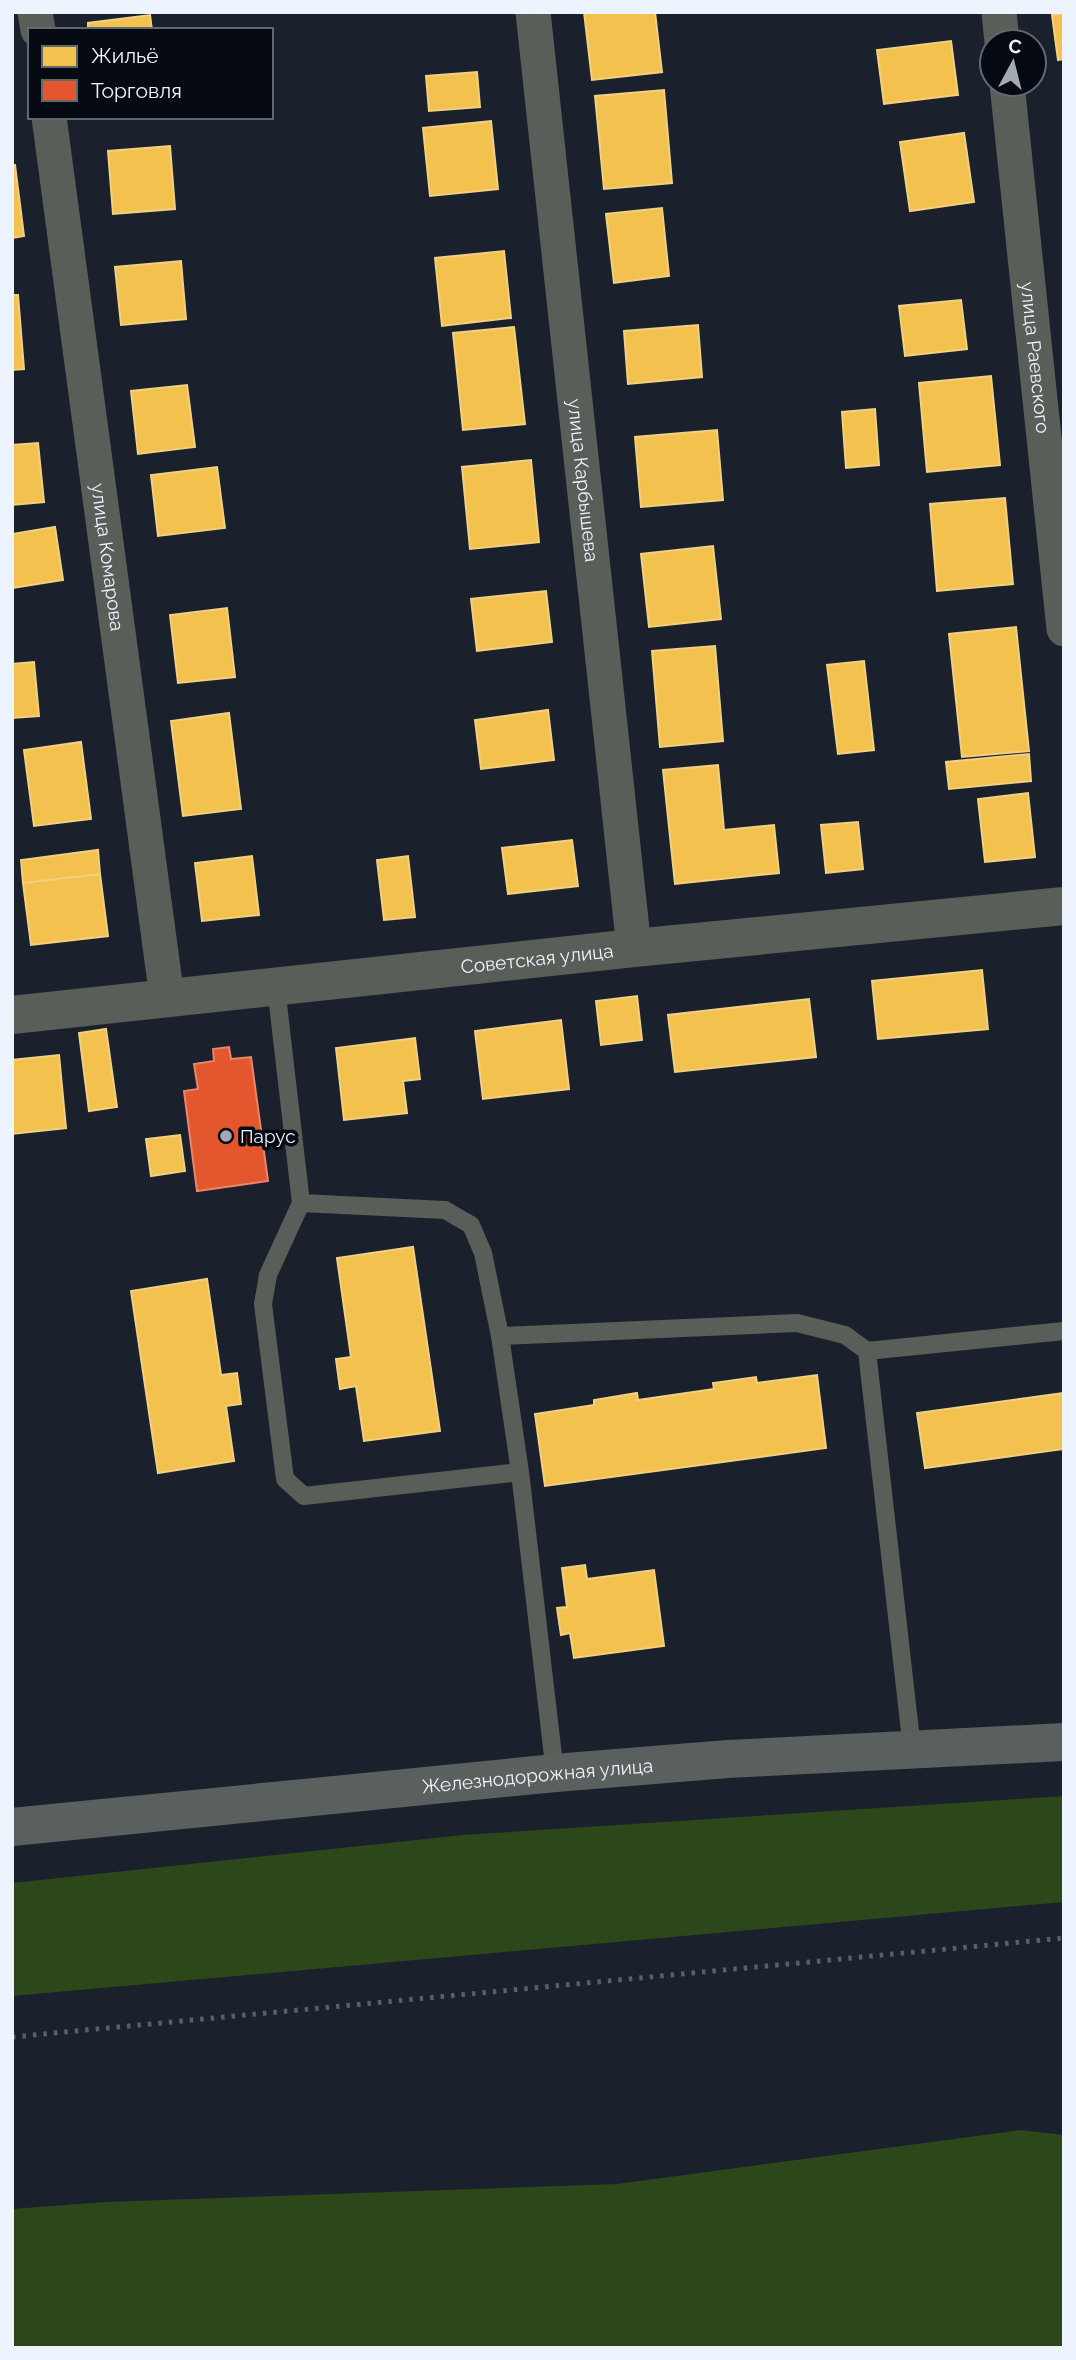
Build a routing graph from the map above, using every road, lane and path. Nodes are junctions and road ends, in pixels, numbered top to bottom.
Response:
1 (533, 12) edge
2 (1008, 98) edge
3 (50, 119) edge
4 (1064, 629) edge
5 (1064, 905) edge
6 (634, 948) junction
7 (276, 987) junction
8 (167, 998) junction
9 (12, 1014) edge
10 (301, 1203) junction
11 (1064, 1331) edge
12 (500, 1336) junction
13 (867, 1351) junction
14 (520, 1472) junction
15 (1064, 1742) edge
16 (912, 1749) junction
17 (555, 1773) junction
18 (12, 1827) edge

1 - 6 street, улица Карбышева
2 - 4 street, улица Раевского
3 - 8 street, улица Комарова
5 - 6 street, Советская улица
6 - 7 street, Советская улица
7 - 8 street, Советская улица
7 - 10 lane
8 - 9 street, Советская улица
10 - 12 lane
10 - 14 lane
11 - 13 lane
12 - 13 lane
12 - 14 lane
13 - 16 lane
14 - 17 lane
15 - 16 main road, Железнодорожная улица
16 - 17 main road, Железнодорожная улица
17 - 18 main road, Железнодорожная улица

